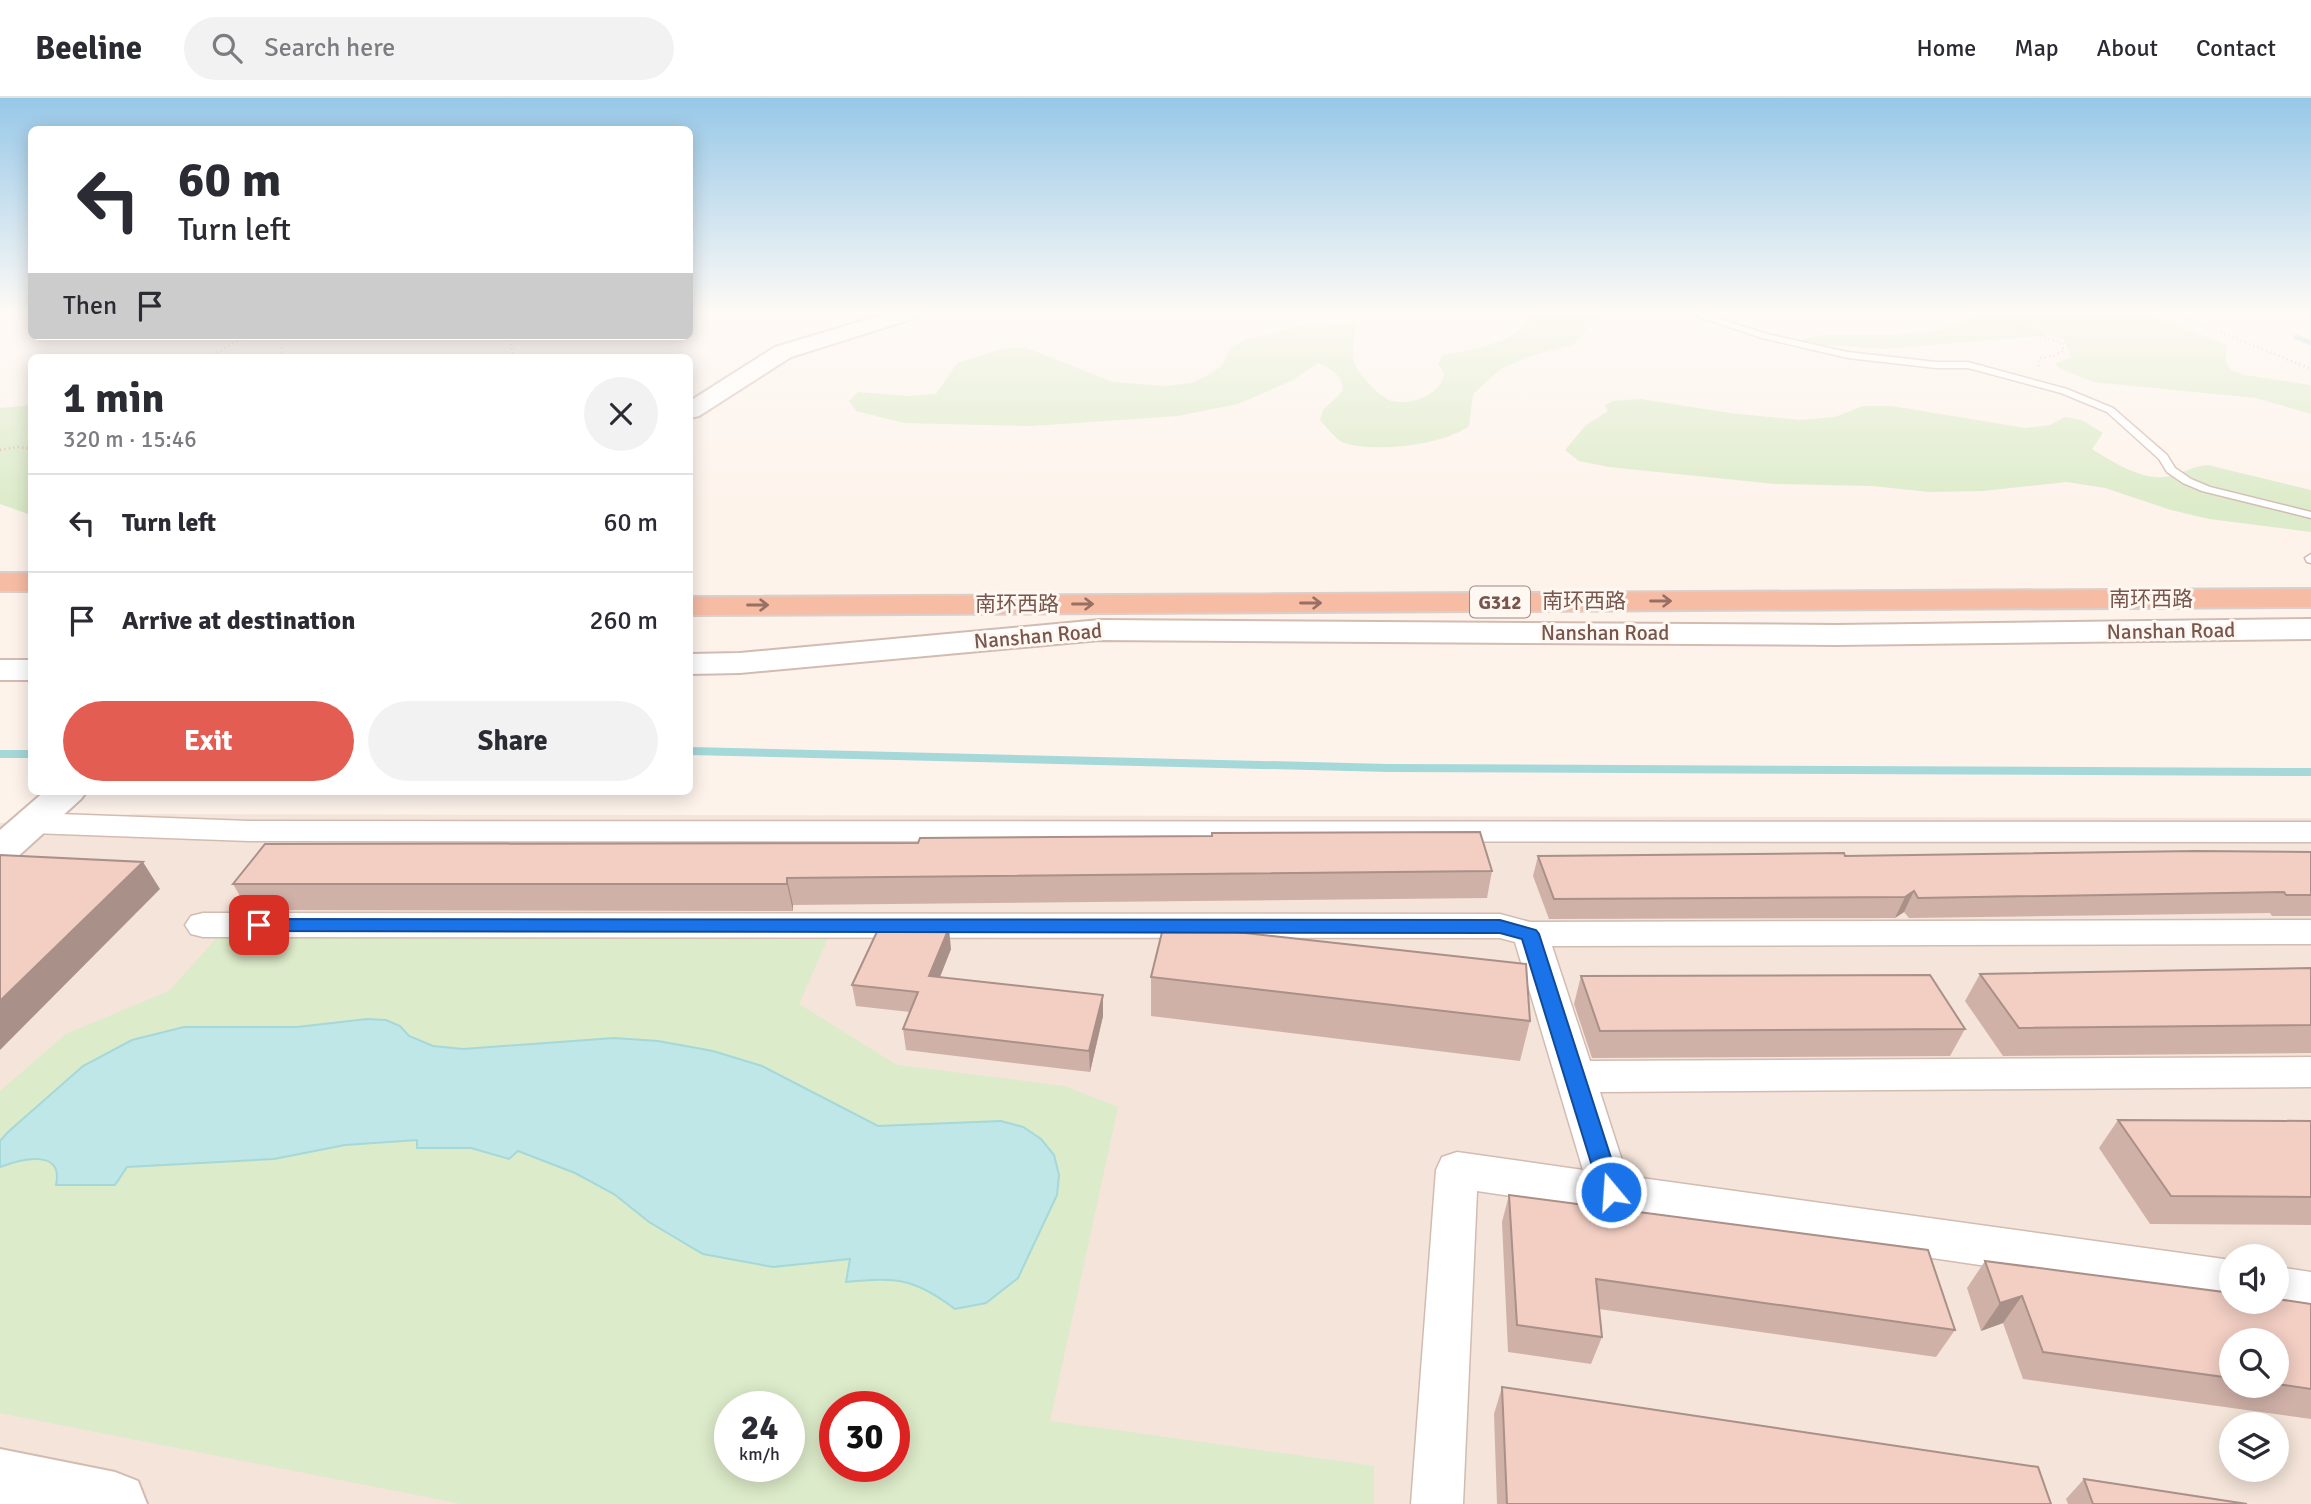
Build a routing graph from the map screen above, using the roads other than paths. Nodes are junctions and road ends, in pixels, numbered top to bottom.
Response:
1 (743, 378) edge
2 (2015, 378) edge
3 (693, 409) edge
4 (2311, 515) edge
5 (2311, 575) edge
6 (0, 582) edge
7 (28, 582) edge
8 (693, 582) edge
9 (2311, 597) edge
10 (0, 606) edge
11 (693, 606) edge
12 (28, 607) edge
13 (2311, 629) edge
14 (693, 664) edge
15 (0, 670) edge
16 (28, 670) edge
17 (64, 795) edge
18 (32, 823) junction
19 (2311, 832) edge
20 (0, 851) edge
21 (204, 925) dead end
22 (2311, 932) edge
23 (1530, 934) junction
24 (2311, 1072) edge
25 (1575, 1077) junction
26 (1611, 1192) junction
27 (2219, 1279) edge
28 (2289, 1290) edge
29 (2311, 1293) edge
30 (0, 1481) edge
31 (115, 1504) edge
32 (1437, 1504) edge

1 - 3 street
2 - 4 lane
5 - 8 highway, 南环西路 / G312
6 - 7 highway
11 -> 9 highway, 南环西路 / G312
10 - 12 highway
13 - 14 street, Nanshan Road
15 - 16 street
17 - 18 street
18 - 19 street
18 - 20 street
21 - 23 street
22 - 23 street
23 - 25 street
24 - 25 street
25 - 26 street
26 - 27 street
26 - 32 street
28 - 29 street
30 - 31 street

